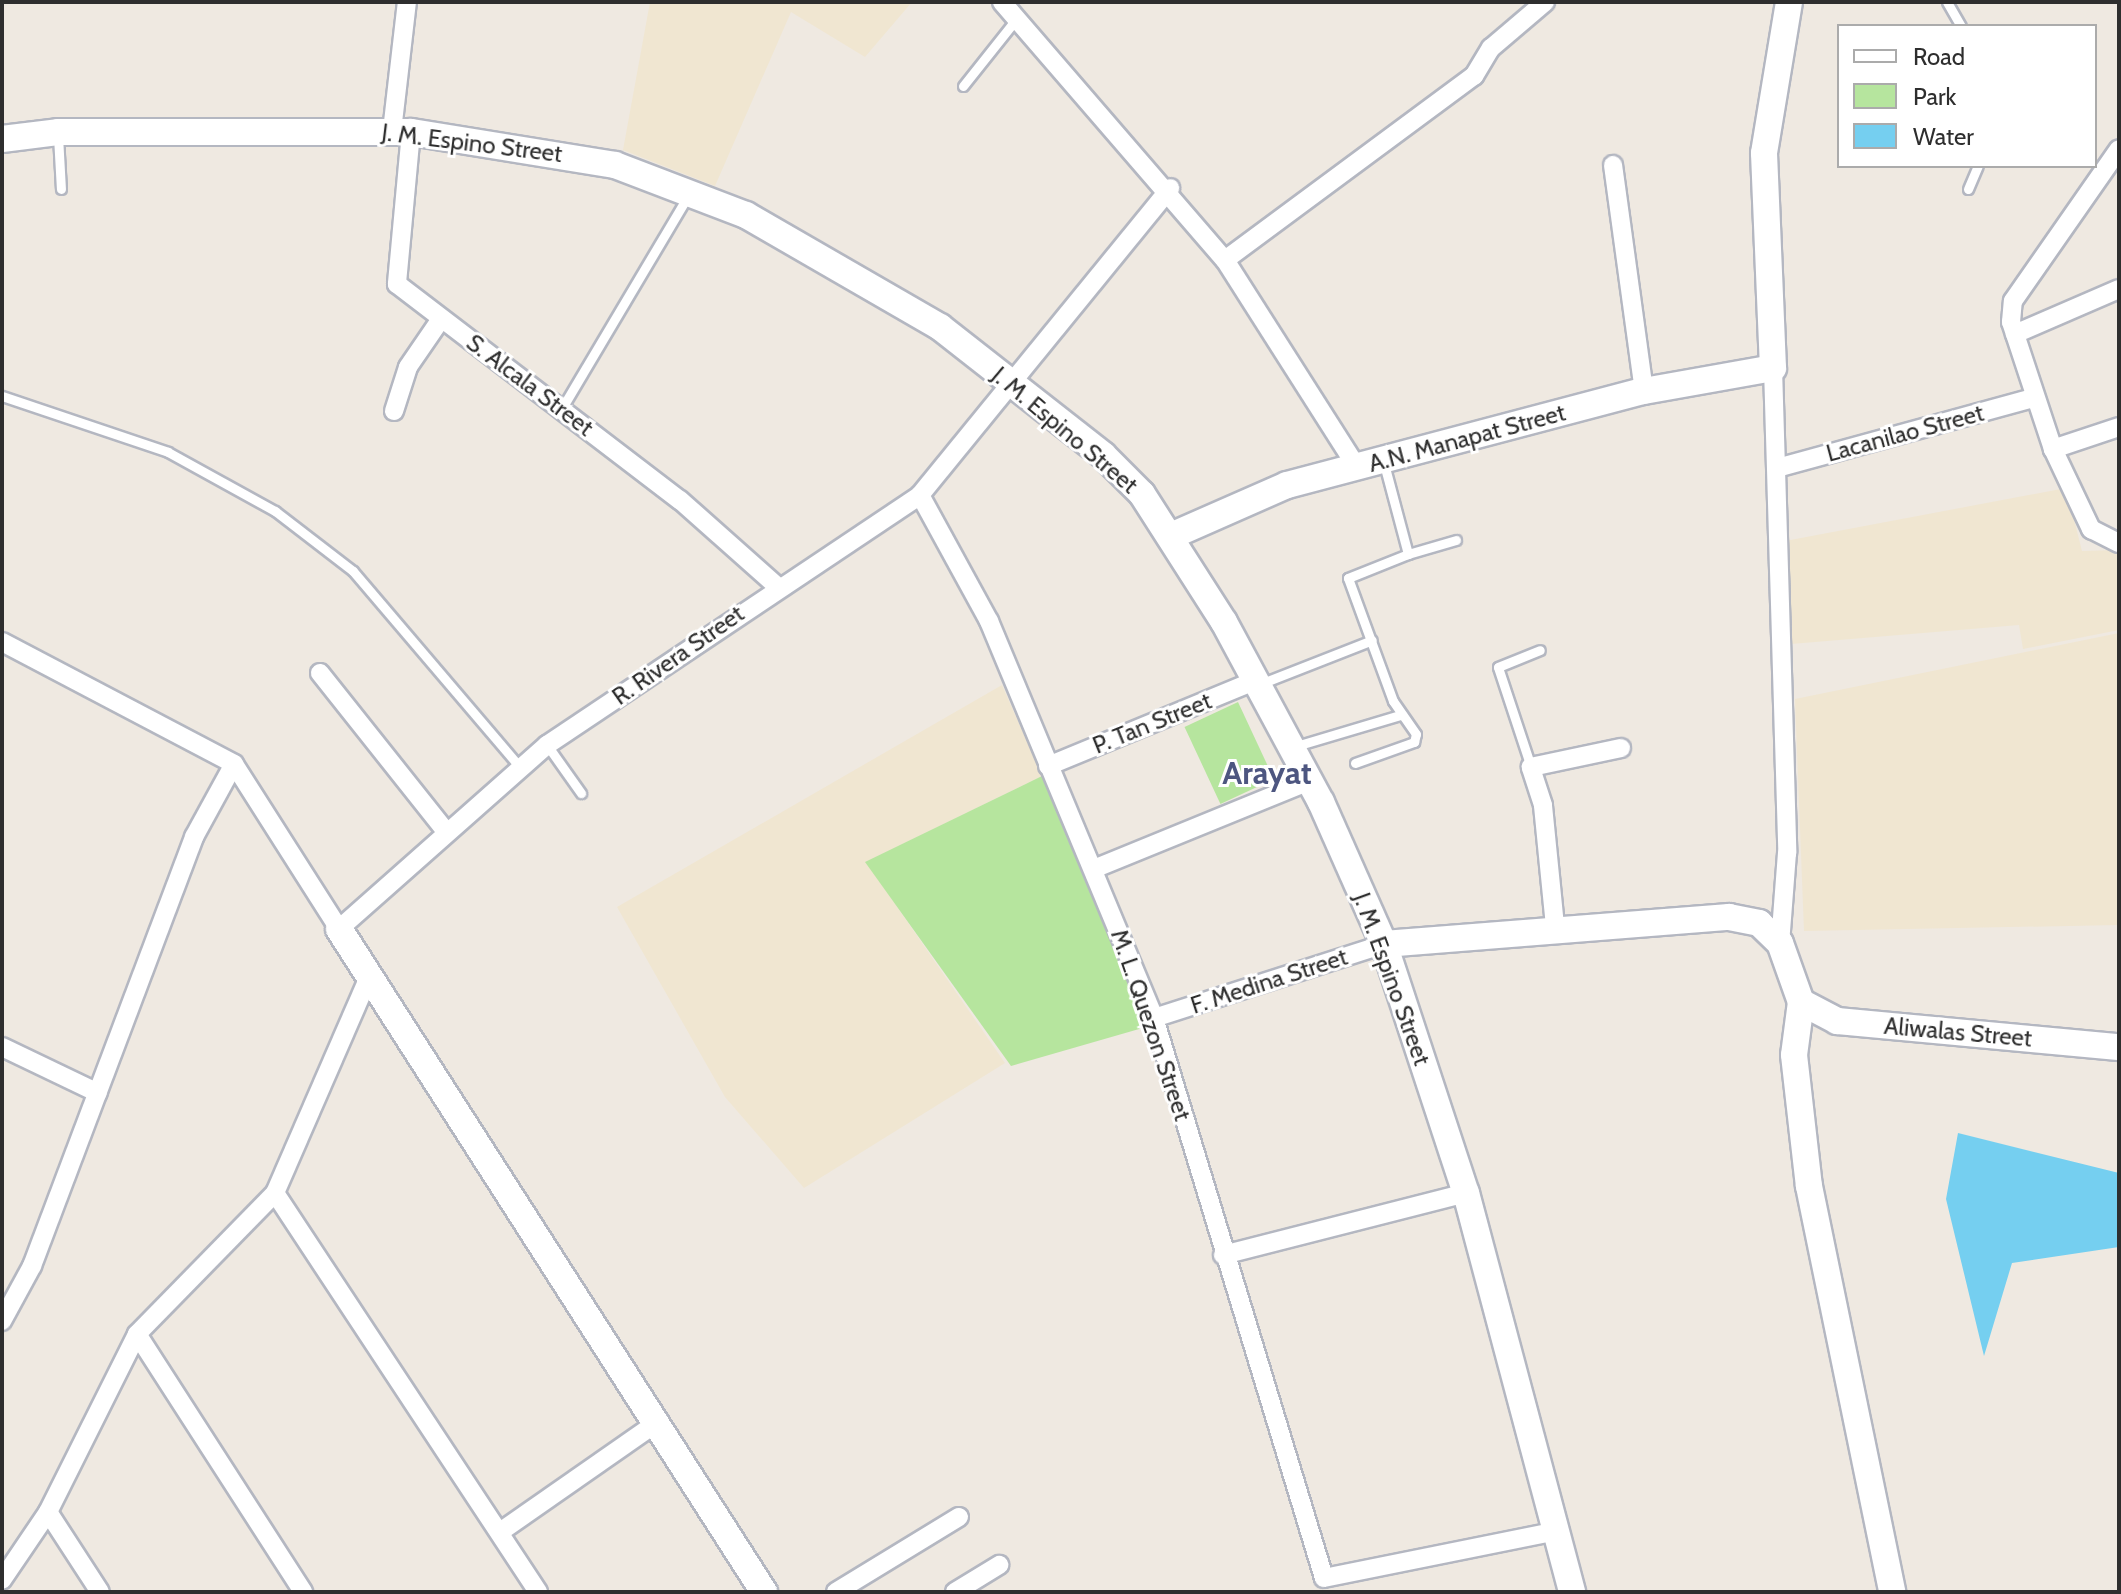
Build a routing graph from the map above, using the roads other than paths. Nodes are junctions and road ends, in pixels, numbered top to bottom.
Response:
1 (407, 2) edge
2 (1002, 2) edge
3 (1545, 2) edge
4 (1789, 2) edge
5 (1947, 2) edge
6 (1017, 18) junction
7 (1960, 24) edge
8 (963, 86) dead end
9 (58, 132) junction
10 (402, 132) junction
11 (2, 139) edge
12 (2119, 149) edge
13 (1613, 165) dead end
14 (1977, 168) edge
15 (1170, 188) junction
16 (61, 189) dead end
17 (1968, 189) dead end
18 (690, 192) junction
19 (1225, 260) junction
20 (2119, 289) edge
21 (441, 319) junction
22 (2015, 334) junction
23 (1773, 368) junction
24 (1009, 380) junction
25 (1644, 391) junction
26 (2, 396) edge
27 (2033, 398) junction
28 (562, 408) junction
29 (394, 411) dead end
30 (2119, 427) edge
31 (2053, 449) junction
32 (1383, 460) junction
33 (1357, 467) junction
34 (1777, 468) junction
35 (920, 495) junction
36 (1171, 536) junction
37 (1456, 540) dead end
38 (2119, 543) edge
39 (1408, 554) junction
40 (778, 587) junction
41 (1372, 640) junction
42 (2, 642) edge
43 (1540, 650) dead end
44 (320, 673) dead end
45 (1258, 682) junction
46 (1400, 715) junction
47 (547, 745) junction
48 (1291, 748) junction
49 (1621, 748) dead end
50 (1355, 763) dead end
51 (234, 764) junction
52 (1048, 766) junction
53 (520, 767) junction
54 (1531, 767) junction
55 (1309, 781) junction
56 (581, 793) dead end
57 (445, 830) junction
58 (1096, 868) junction
59 (1555, 926) junction
60 (339, 929) junction
61 (1780, 943) junction
62 (1384, 944) junction
63 (369, 977) junction
64 (1801, 1002) junction
65 (1154, 1018) junction
66 (2, 1047) edge
67 (2119, 1047) edge
68 (98, 1093) junction
69 (275, 1193) junction
70 (1466, 1193) junction
71 (1223, 1255) junction
72 (2, 1321) edge
73 (137, 1334) junction
74 (659, 1421) junction
75 (48, 1512) junction
76 (959, 1517) dead end
77 (1558, 1531) junction
78 (500, 1532) junction
79 (999, 1565) dead end
80 (2, 1580) edge
81 (100, 1592) edge
82 (303, 1592) edge
83 (538, 1592) edge
84 (764, 1592) edge
85 (836, 1592) edge
86 (955, 1592) edge
87 (1572, 1592) edge
88 (1892, 1592) edge

1 - 10 street
2 - 6 street
3 - 19 street
4 - 23 street
5 - 7 lane
6 - 8 lane
6 - 15 street
9 - 10 street, J. M. Espino Street
9 - 11 street, J. M. Espino Street
9 - 16 lane
10 - 18 street, J. M. Espino Street
10 - 21 street, S. Alcala Street
12 - 22 street
13 - 25 street
14 - 17 lane
15 - 19 street
15 - 24 street, R. Rivera Street
18 - 24 street, J. M. Espino Street
18 - 28 lane
19 - 33 street
20 - 22 street
21 - 28 street, S. Alcala Street
21 - 29 street
22 - 27 street
23 - 25 street, A.N. Manapat Street
23 - 34 street
24 - 35 street, R. Rivera Street
24 - 36 street, J. M. Espino Street
25 - 32 street, A.N. Manapat Street
26 - 53 lane
27 - 31 street
27 - 34 street, Lacanilao Street
28 - 40 street, S. Alcala Street
30 - 31 street
31 - 38 street
32 - 33 street, A.N. Manapat Street
32 - 39 lane
33 - 36 street, A.N. Manapat Street
34 - 61 street
35 - 40 street, R. Rivera Street
35 - 52 street, M. L. Quezon Street
36 - 45 street, J. M. Espino Street
37 - 39 lane
39 - 41 lane
40 - 47 street, R. Rivera Street
41 - 45 lane
41 - 46 lane
42 - 51 street
43 - 54 lane
44 - 57 street
45 - 48 street, J. M. Espino Street
45 - 52 street, P. Tan Street
46 - 48 lane
46 - 50 lane
47 - 53 street, R. Rivera Street
47 - 56 lane
48 - 55 street, J. M. Espino Street
49 - 54 street
51 - 60 street
51 - 68 street
52 - 58 street, M. L. Quezon Street
53 - 57 street, R. Rivera Street
54 - 59 street
55 - 58 street
55 - 62 street, J. M. Espino Street
57 - 60 street, R. Rivera Street
58 - 65 street, M. L. Quezon Street
59 - 61 street
59 - 62 street
60 - 63 street
61 - 64 street
62 - 65 street, F. Medina Street
62 - 70 street, J. M. Espino Street
63 - 69 street
63 - 74 street
64 - 67 street, Aliwalas Street
64 - 88 street
65 - 71 street, M. L. Quezon Street
66 - 68 street
68 - 72 street
69 - 73 street
69 - 78 street
70 - 71 street
70 - 77 street, J. M. Espino Street
71 - 77 street, M. L. Quezon Street
73 - 75 street
73 - 82 street
74 - 78 street
74 - 84 street
75 - 80 street
75 - 81 street
76 - 85 street
77 - 87 street, J. M. Espino Street
78 - 83 street
79 - 86 street

